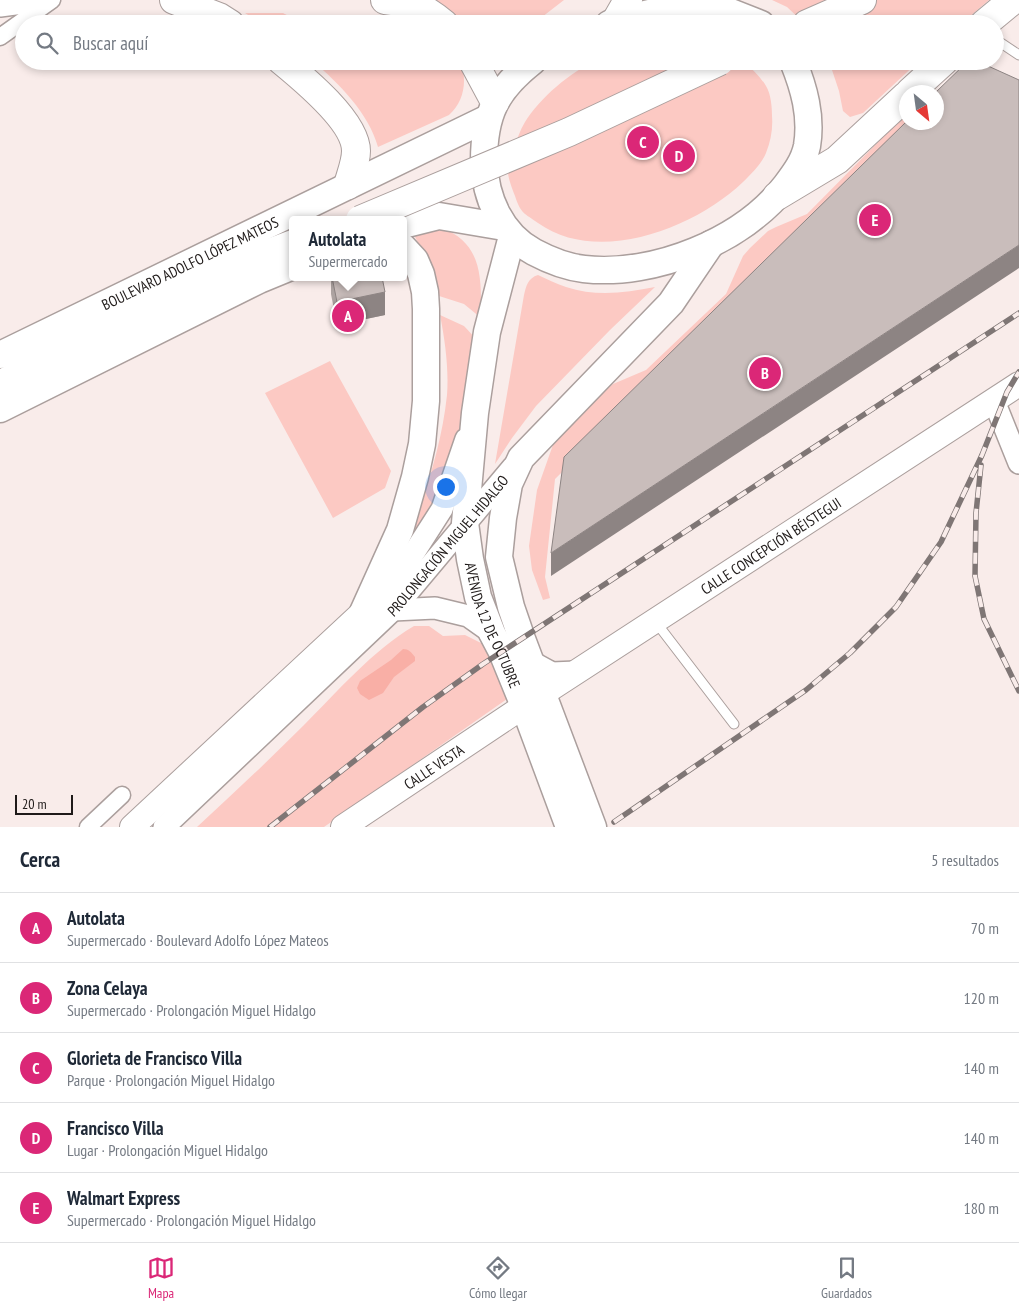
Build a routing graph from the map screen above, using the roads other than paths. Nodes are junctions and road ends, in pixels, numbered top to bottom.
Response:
1 (45, 0) edge
2 (52, 0) edge
3 (174, 0) edge
4 (385, 0) edge
5 (862, 0) edge
6 (1013, 0) edge
7 (720, 5) edge
8 (0, 6) edge
9 (31, 15) edge
10 (214, 15) edge
11 (434, 15) edge
12 (618, 15) edge
13 (742, 15) edge
14 (828, 15) edge
15 (995, 15) edge
16 (15, 26) edge
17 (0, 37) edge
18 (1004, 45) edge
19 (1019, 55) edge
20 (293, 70) edge
21 (476, 70) edge
22 (522, 70) edge
23 (701, 70) edge
24 (797, 70) edge
25 (934, 70) edge
26 (918, 85) edge
27 (899, 102) edge
28 (492, 110) junction
29 (348, 185) junction
30 (777, 196) junction
31 (370, 216) edge
32 (407, 225) edge
33 (508, 232) junction
34 (711, 244) junction
35 (407, 251) edge
36 (289, 253) edge
37 (289, 254) edge
38 (0, 355) edge
39 (1019, 384) edge
40 (0, 385) edge
41 (994, 401) junction
42 (0, 409) edge
43 (475, 413) junction
44 (521, 458) junction
45 (1019, 462) edge
46 (465, 522) junction
47 (393, 610) junction
48 (363, 612) junction
49 (655, 621) junction
50 (492, 633) junction
51 (530, 661) junction
52 (576, 672) junction
53 (534, 700) junction
54 (734, 724) dead end
55 (122, 795) dead end
56 (88, 827) edge
57 (132, 827) edge
58 (164, 827) edge
59 (343, 827) edge
60 (569, 827) edge
61 (593, 827) edge

1 - 8 street
2 - 9 street
3 - 10 highway
4 - 11 highway
5 - 14 highway
6 - 15 highway
7 - 12 main road
7 - 13 main road
16 - 17 street
18 - 19 lane
20 - 29 highway
21 - 28 highway
22 - 28 main road
23 - 31 highway, bridge
24 - 30 main road
25 - 26 highway
27 - 30 highway
28 - 29 main road, BOULEVARD ADOLFO LÓPEZ MATEOS
28 - 33 main road
29 - 38 main road, BOULEVARD ADOLFO LÓPEZ MATEOS
30 - 34 main road
32 - 33 main road
33 - 34 main road
33 - 43 main road, PROLONGACIÓN MIGUEL HIDALGO
34 - 44 main road, PROLONGACIÓN MIGUEL HIDALGO
35 - 48 main road
36 - 40 highway
37 - 42 main road
39 - 41 main road, CALLE CONCEPCIÓN BÉISTEGUI
41 - 45 street
41 - 49 main road, CALLE CONCEPCIÓN BÉISTEGUI
43 - 46 main road, AVENIDA 12 DE OCTUBRE
43 - 48 street, PROLONGACIÓN MIGUEL HIDALGO
44 - 46 street, PROLONGACIÓN MIGUEL HIDALGO
44 - 51 main road, AVENIDA 12 DE OCTUBRE
46 - 47 street, PROLONGACIÓN MIGUEL HIDALGO
46 - 50 main road, AVENIDA 12 DE OCTUBRE
47 - 50 street
47 - 58 street, PROLONGACIÓN MIGUEL HIDALGO
48 - 57 main road, PROLONGACIÓN MIGUEL HIDALGO
49 - 52 main road, CALLE CONCEPCIÓN BÉISTEGUI
49 - 54 lane
50 - 53 main road, AVENIDA 12 DE OCTUBRE
51 - 52 street
51 - 53 main road, AVENIDA 12 DE OCTUBRE
52 - 53 main road, CALLE CONCEPCIÓN BÉISTEGUI
53 - 59 main road, CALLE VESTA
53 - 60 main road, AVENIDA 12 DE OCTUBRE
53 - 61 main road, AVENIDA 12 DE OCTUBRE
55 - 56 street

